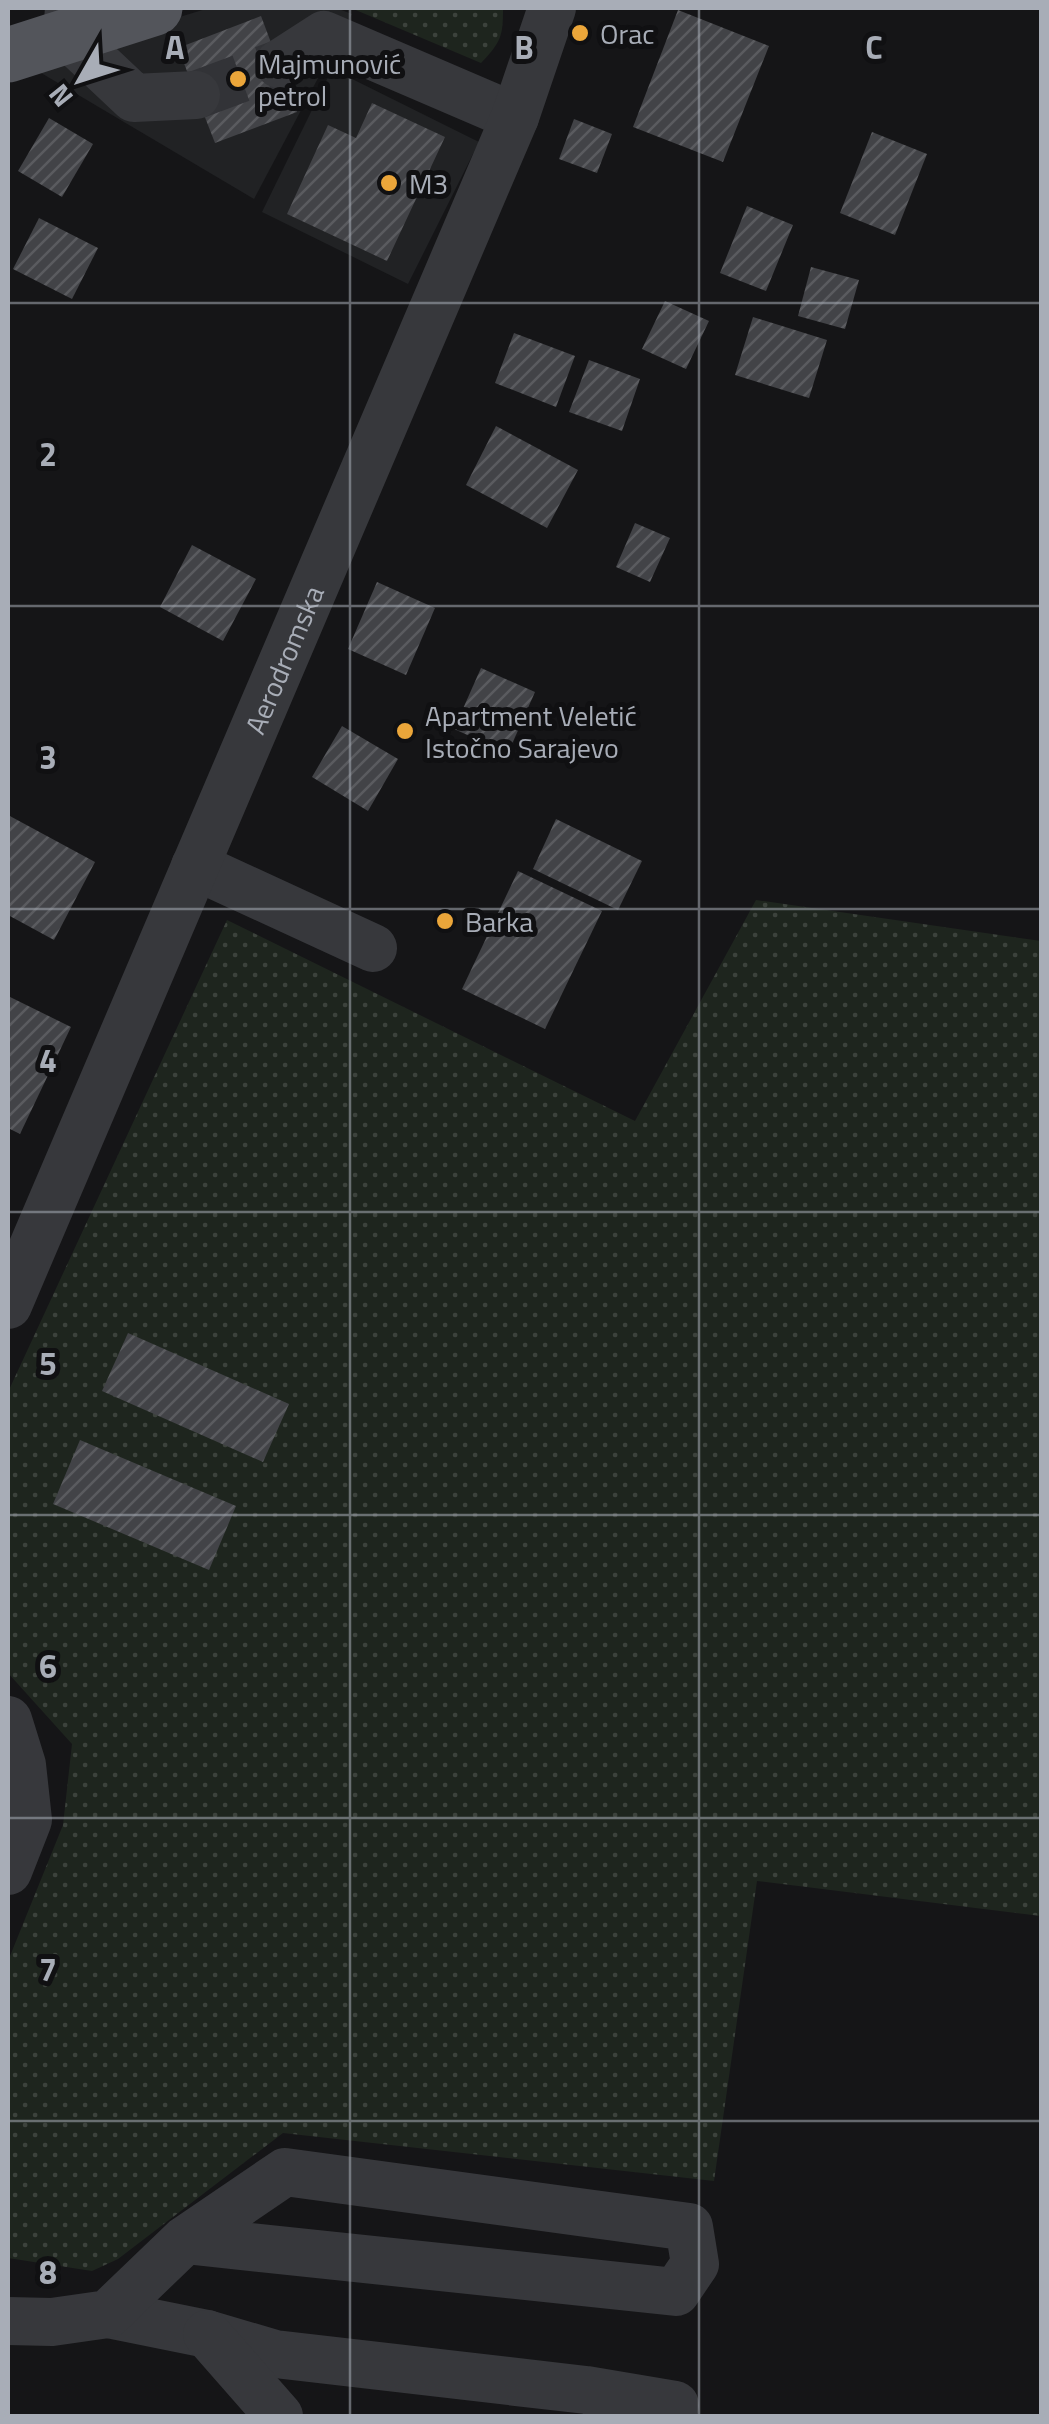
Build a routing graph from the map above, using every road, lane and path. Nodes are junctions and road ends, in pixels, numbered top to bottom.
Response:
1 (154, 8) edge
2 (552, 8) edge
3 (68, 22) edge
4 (8, 55) edge
5 (279, 64) tunnel mouth
6 (196, 94) tunnel mouth
7 (516, 117) junction
8 (196, 866) junction
9 (373, 948) dead end
10 (8, 1305) edge
11 (8, 1720) edge
12 (8, 1870) edge
13 (185, 2240) junction
14 (108, 2314) junction
15 (8, 2321) edge
16 (207, 2334) junction
17 (280, 2416) edge
18 (673, 2416) edge

1 - 3 main road
2 - 7 street, Aerodromska
3 - 4 main road
3 - 6 street
5 - 7 street
7 - 8 street, Aerodromska
8 - 9 street
8 - 10 street, Aerodromska
11 - 12 street
13 - 13 street
13 - 14 street
14 - 15 street
14 - 16 street
16 - 17 street
16 - 18 street

